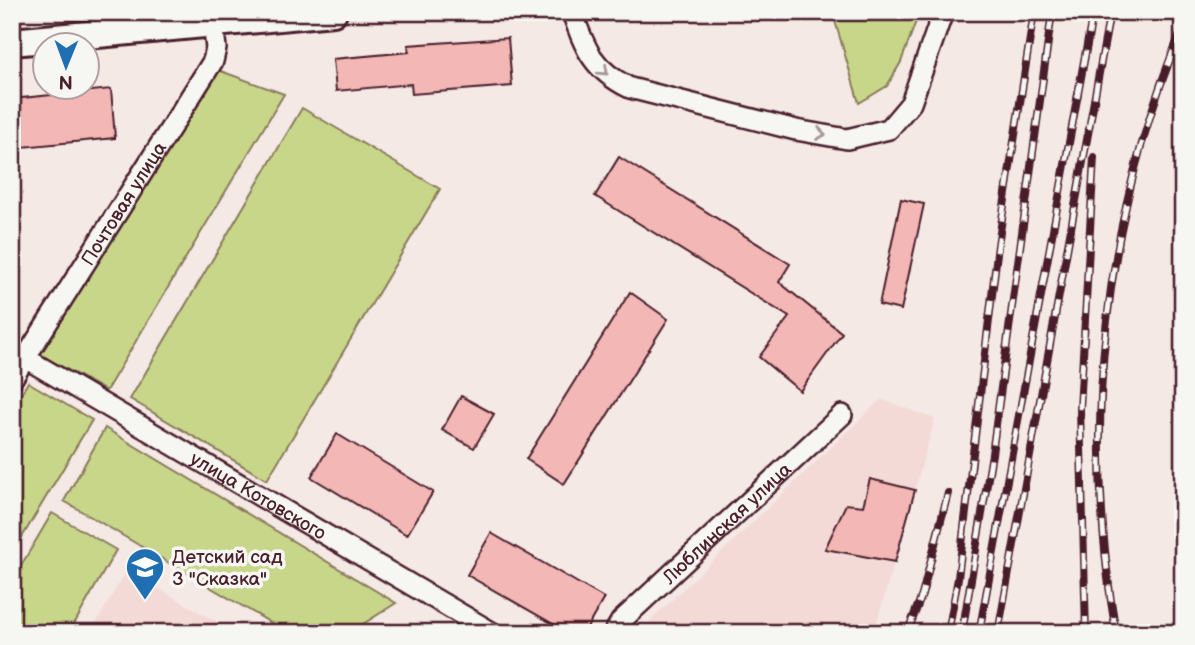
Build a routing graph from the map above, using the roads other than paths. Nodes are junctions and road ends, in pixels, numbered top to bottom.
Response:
1 (332, 12) edge
2 (572, 12) edge
3 (943, 12) edge
4 (213, 23) junction
5 (12, 42) edge
6 (25, 358) junction
7 (12, 379) edge
8 (842, 415) dead end
9 (493, 633) edge
10 (614, 633) edge

1 - 4 main road
2 -> 3 street
4 - 5 main road
4 - 6 street, Почтовая улица
6 - 7 street, Почтовая улица
6 - 9 street, улица Котовского
8 - 10 street, Люблинская улица

